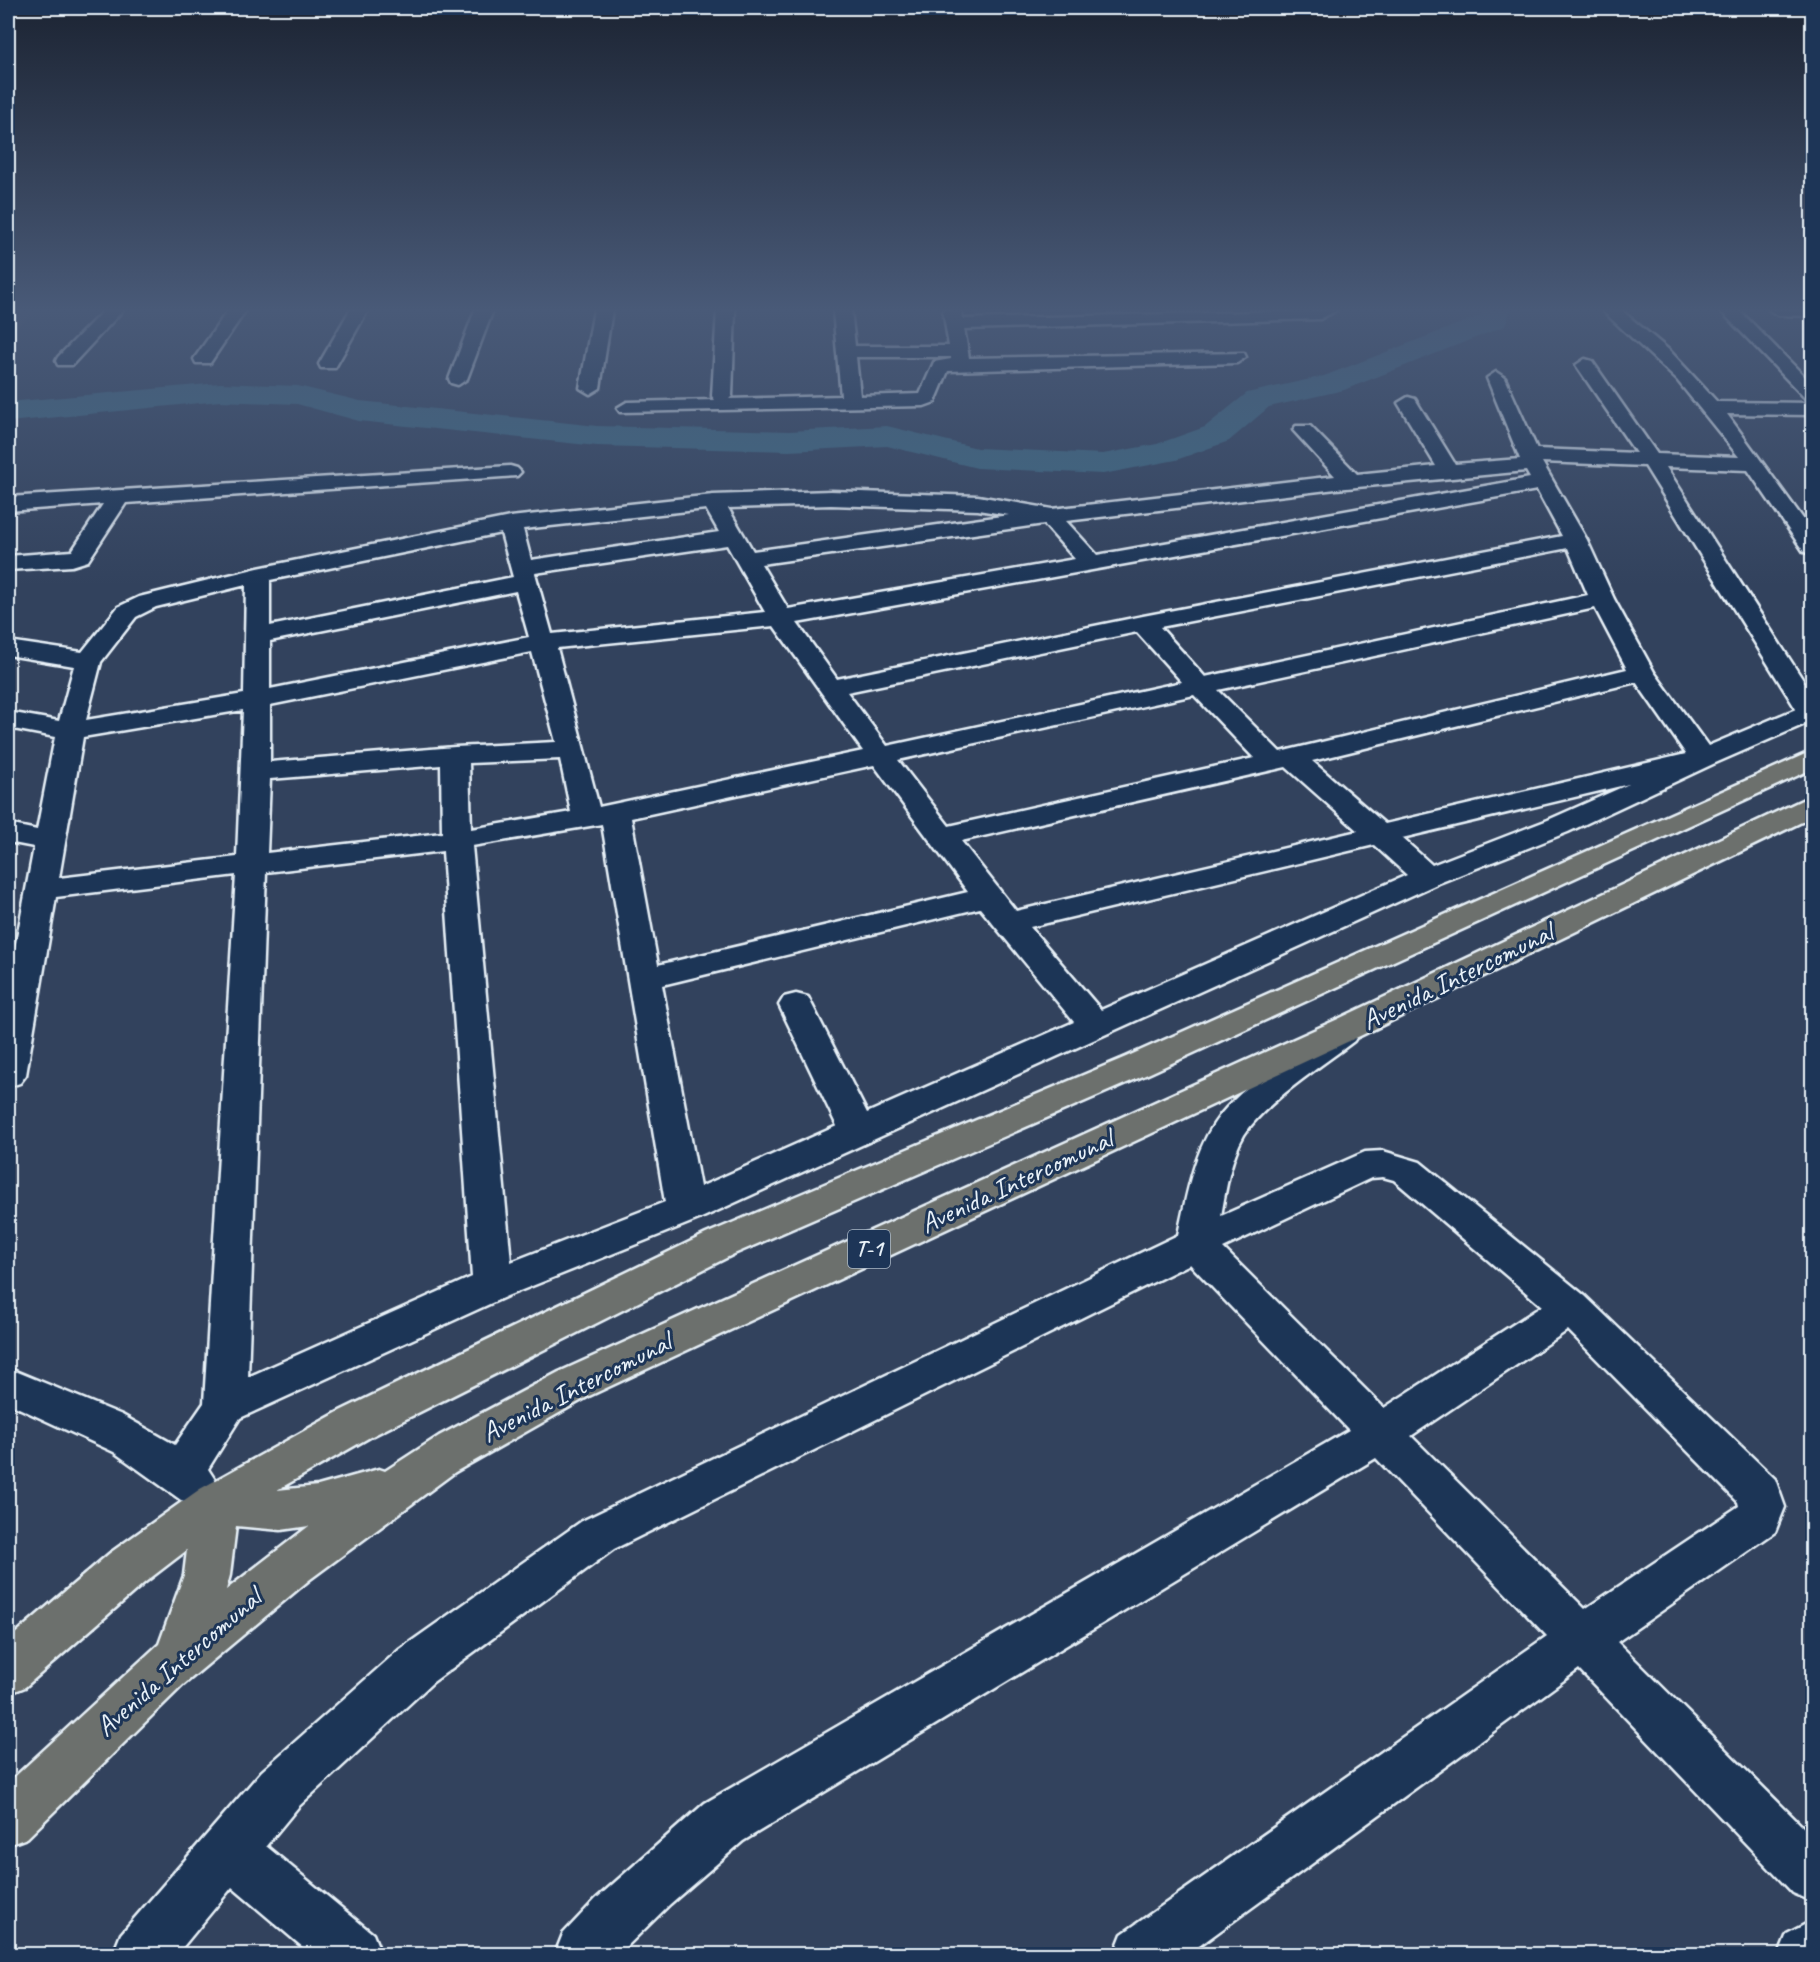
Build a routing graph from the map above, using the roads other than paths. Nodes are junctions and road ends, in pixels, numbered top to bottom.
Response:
1 (886, 402) edge
2 (1507, 402) edge
3 (1611, 402) edge
4 (1703, 402) edge
5 (851, 403) joint
6 (1408, 403) dead end
7 (627, 408) dead end
8 (1709, 408) junction
9 (1812, 409) edge
10 (1303, 430) dead end
11 (1652, 461) junction
12 (1755, 464) junction
13 (1536, 467) junction
14 (1449, 471) junction
15 (510, 472) dead end
16 (1350, 479) junction
17 (119, 497) junction
18 (713, 502) junction
19 (8, 504) edge
20 (1048, 514) junction
21 (510, 525) junction
22 (1576, 540) junction
23 (1812, 547) edge
24 (740, 548) junction
25 (8, 563) edge
26 (1093, 564) junction
27 (258, 575) junction
28 (523, 575) junction
29 (1602, 599) junction
30 (781, 618) junction
31 (1143, 623) junction
32 (256, 636) junction
33 (543, 642) junction
34 (8, 648) edge
35 (88, 661) junction
36 (1642, 673) junction
37 (830, 688) junction
38 (1201, 688) junction
39 (255, 700) junction
40 (1812, 712) edge
41 (8, 720) edge
42 (70, 731) junction
43 (572, 750) junction
44 (455, 755) junction
45 (880, 756) junction
46 (1703, 758) junction
47 (1282, 759) junction
48 (1812, 759) edge
49 (256, 772) junction
50 (1812, 806) edge
51 (601, 816) junction
52 (8, 833) edge
53 (1378, 834) junction
54 (941, 837) junction
55 (457, 840) junction
56 (51, 841) junction
57 (250, 864) junction
58 (1428, 877) junction
59 (43, 890) junction
60 (987, 897) junction
61 (1011, 922) junction
62 (17, 971) edge
63 (643, 980) junction
64 (796, 1005) dead end
65 (1095, 1024) junction
66 (1348, 1028) junction
67 (8, 1075) edge
68 (858, 1131) junction
69 (685, 1209) junction
70 (1195, 1244) junction
71 (493, 1285) junction
72 (1571, 1307) junction
73 (8, 1385) edge
74 (225, 1406) junction
75 (1379, 1434) junction
76 (181, 1473) junction
77 (410, 1478) junction
78 (216, 1503) junction
79 (1583, 1638) junction
80 (180, 1655) junction
81 (8, 1671) edge
82 (8, 1819) edge
83 (229, 1849) junction
84 (1812, 1874) edge
85 (1812, 1949) edge
86 (141, 1954) edge
87 (352, 1954) edge
88 (583, 1954) edge
89 (1142, 1954) edge
90 (1807, 1954) edge

1 - 5 street
2 - 13 street
3 - 11 street
4 - 8 street
5 - 7 street
6 - 14 street
8 - 9 street
8 - 12 street
10 - 16 street
11 - 12 street
11 - 13 street
11 - 40 street
12 - 23 street
13 - 14 street
13 - 22 street
13 - 26 street
14 - 16 street
15 - 17 street
16 - 20 street
17 - 19 street
17 - 25 street
18 - 20 street
18 - 21 street
18 - 24 street
20 - 24 street
20 - 26 street
21 - 27 street
21 - 28 street
22 - 29 street
22 - 31 street
24 - 28 street
24 - 30 street
26 - 30 street
27 - 32 street
27 - 35 street
28 - 32 street
28 - 33 street
29 - 36 street
29 - 38 street
30 - 33 street
30 - 37 street
31 - 37 street
31 - 38 street
32 - 39 street
33 - 39 street
33 - 43 street
34 - 35 street
35 - 42 street
36 - 46 street
36 - 47 street
37 - 45 street
38 - 45 street
38 - 47 street
39 - 42 street
39 - 49 street
40 - 46 street
41 - 42 street
42 - 56 street
43 - 44 street
43 - 51 street
44 - 49 street
44 - 55 street
45 - 51 street
45 - 54 street
46 - 53 street
46 - 58 street
47 - 53 street
47 - 54 street
48 - 78 main road, Avenida Intercomunal
49 - 57 street
50 - 66 main road, Avenida Intercomunal / T-1
51 - 55 street
51 - 63 street
52 - 56 street
53 - 58 street
53 - 61 street
54 - 60 street
55 - 57 street
55 - 71 street
56 - 59 street
57 - 59 street
57 - 74 street
58 - 65 street
59 - 62 street
60 - 61 street
60 - 63 street
61 - 65 street
62 - 67 street
63 - 69 street
64 - 68 street
65 - 68 street
66 - 70 street
66 - 77 main road, Avenida Intercomunal / T-1
68 - 69 street
69 - 71 street
70 - 72 street
70 - 75 street
70 - 83 street
71 - 74 street
72 - 75 street
72 - 79 street
73 - 76 street
74 - 76 street
75 - 79 street
75 - 88 street
76 - 78 street
77 - 78 main road
77 - 80 main road, Avenida Intercomunal / T-1
78 - 80 main road
78 - 81 main road, Avenida Intercomunal
79 - 84 street
79 - 89 street
80 - 82 main road, Avenida Intercomunal / T-1
83 - 86 street
83 - 87 street
85 - 90 street

